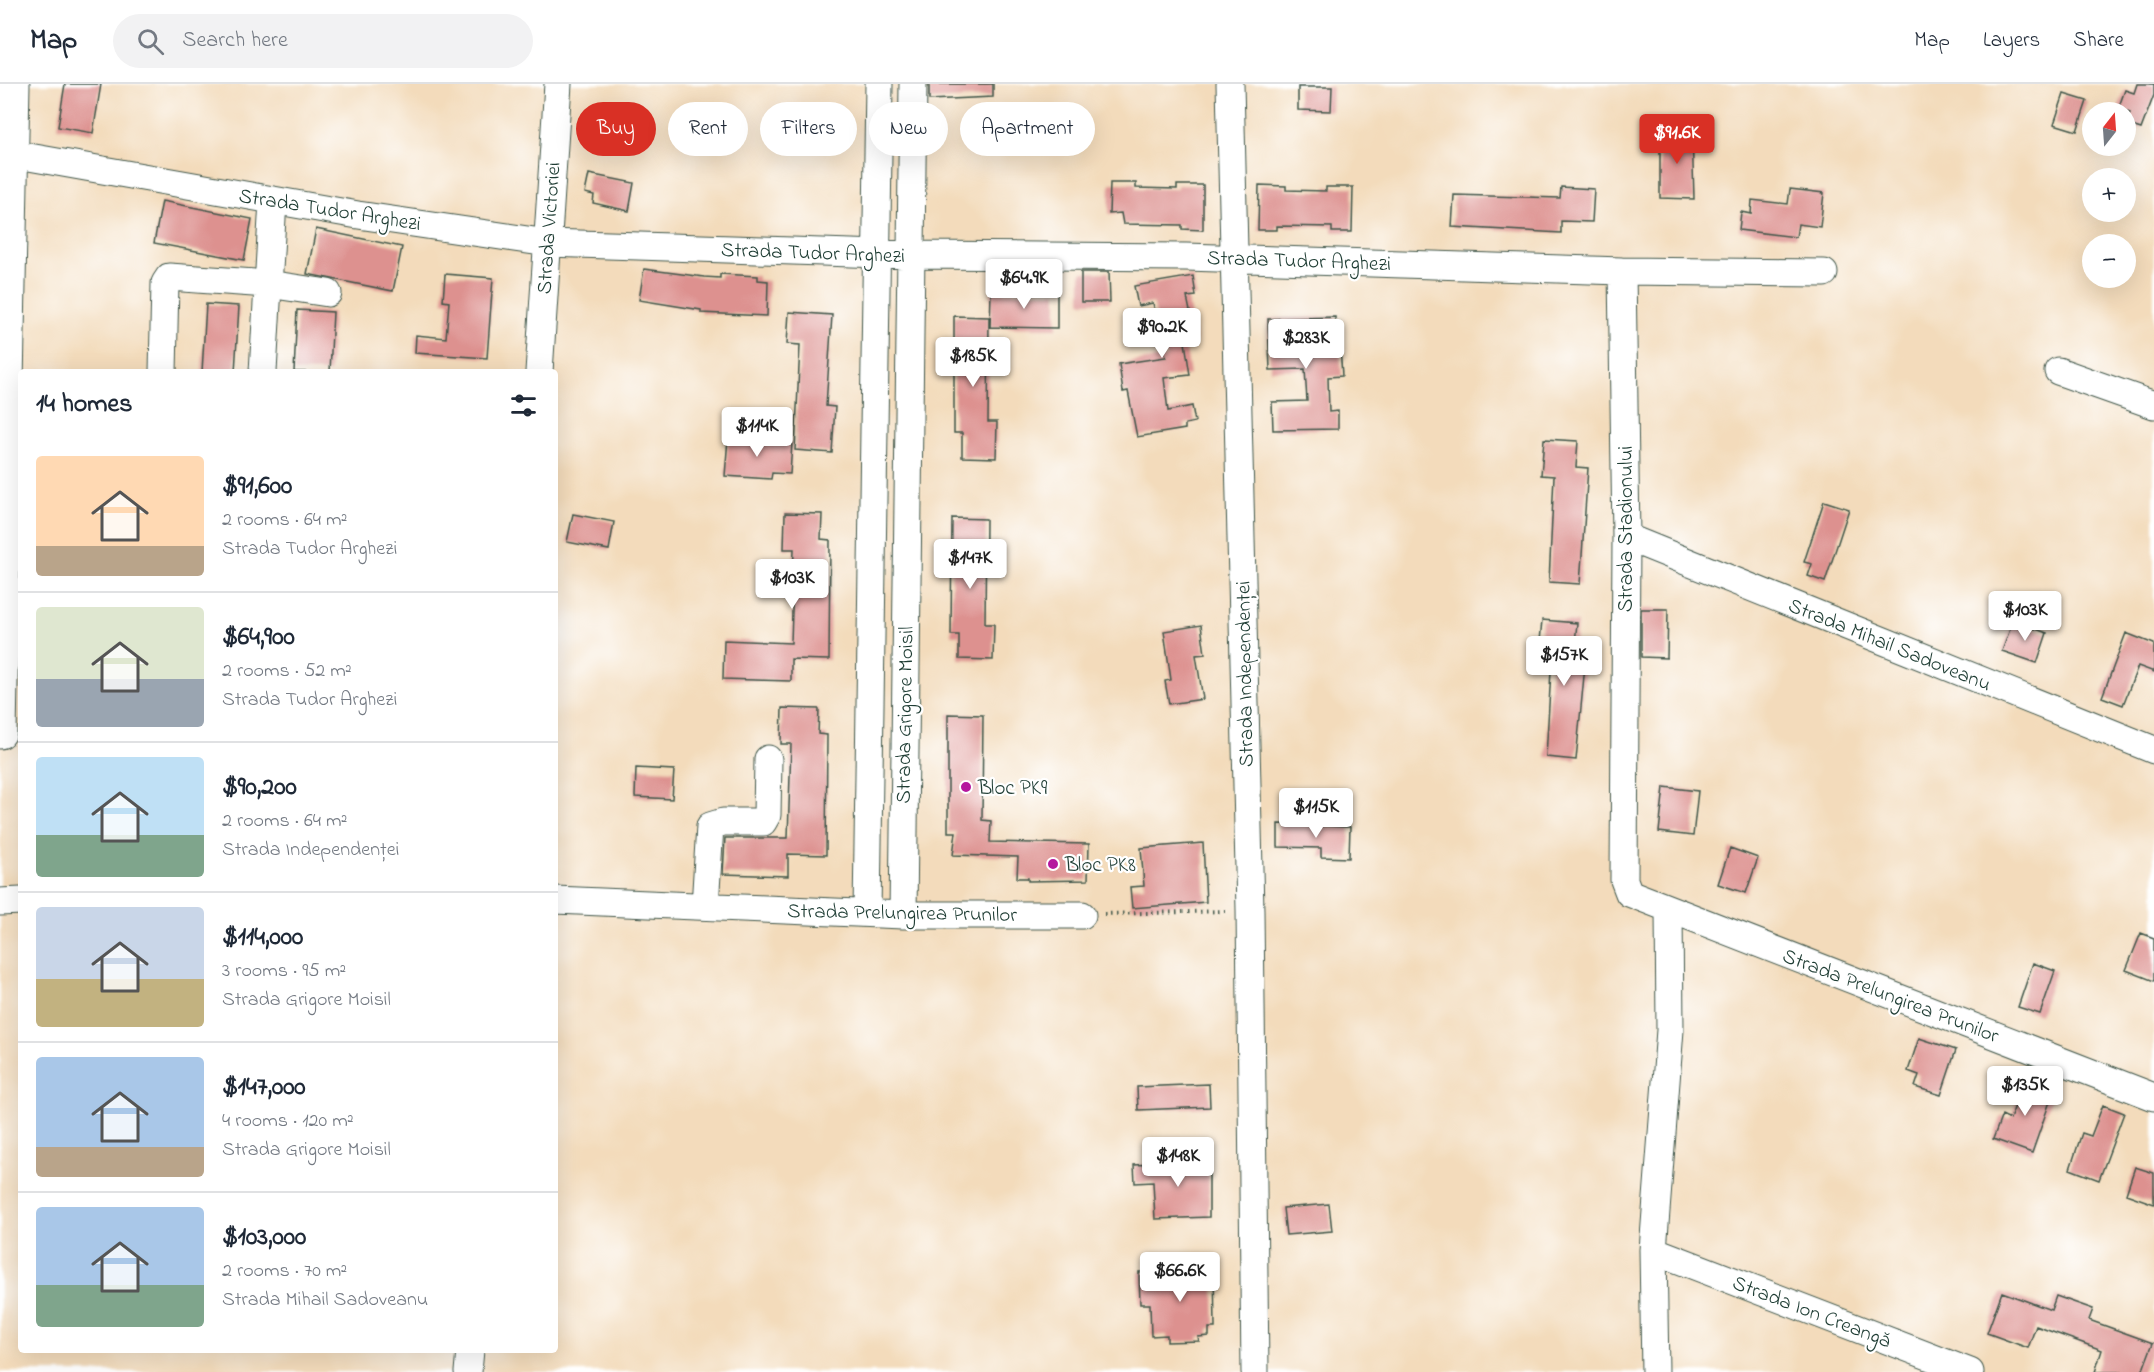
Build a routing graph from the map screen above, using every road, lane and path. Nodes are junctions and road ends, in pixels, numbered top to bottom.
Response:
1 (13, 84) edge
2 (558, 84) edge
3 (879, 84) edge
4 (913, 84) edge
5 (1212, 84) edge
6 (1230, 84) edge
7 (1231, 119) junction
8 (12, 154) junction
9 (273, 201) junction
10 (548, 243) junction
11 (876, 254) junction
12 (912, 255) junction
13 (1233, 258) junction
14 (1622, 271) junction
15 (1824, 273) dead end
16 (268, 284) junction
17 (328, 293) dead end
18 (162, 369) edge
19 (263, 369) edge
20 (539, 369) edge
21 (2058, 371) dead end
22 (2154, 405) edge
23 (1626, 537) junction
24 (0, 732) edge
25 (2154, 750) edge
26 (768, 759) dead end
27 (1629, 894) joint
28 (558, 900) edge
29 (18, 901) edge
30 (0, 902) edge
31 (705, 906) junction
32 (1669, 909) junction
33 (1250, 910) junction
34 (867, 913) junction
35 (903, 915) junction
36 (1082, 915) joint
37 (2154, 1097) edge
38 (1653, 1250) junction
39 (470, 1353) edge
40 (468, 1372) edge
41 (1255, 1372) edge
42 (1655, 1372) edge
43 (1970, 1372) edge

1 - 8 main road
2 - 10 street, Strada Victoriei
3 - 11 street, Strada Grigore Moisil
4 - 12 street, Strada Grigore Moisil
5 - 7 street
6 - 7 street, Strada Independenței
7 - 13 street, Strada Independenței
8 - 9 street, Strada Tudor Arghezi
8 - 24 main road
9 - 10 street, Strada Tudor Arghezi
9 - 16 street
10 - 11 street, Strada Tudor Arghezi
10 - 20 street, Strada Victoriei
11 - 12 street, Strada Tudor Arghezi
11 - 34 street, Strada Grigore Moisil
12 - 13 street, Strada Tudor Arghezi
12 - 35 street, Strada Grigore Moisil
13 - 14 street, Strada Tudor Arghezi
13 - 33 street, Strada Independenței
14 - 15 street, Strada Tudor Arghezi
14 - 23 street, Strada Stadionului
16 - 17 street
16 - 18 street
16 - 19 street
21 - 22 street
23 - 25 street, Strada Mihail Sadoveanu
23 - 27 street, Strada Stadionului
26 - 31 street
27 - 32 street, Strada Prelungirea Prunilor
28 - 31 street, Strada Prelungirea Prunilor
29 - 30 street
31 - 34 street, Strada Prelungirea Prunilor
32 - 37 street, Strada Prelungirea Prunilor
32 - 38 street
33 - 36 path
33 - 41 street, Strada Independenței
34 - 35 street, Strada Prelungirea Prunilor
35 - 36 street, Strada Prelungirea Prunilor
38 - 42 street
38 - 43 street, Strada Ion Creangă
39 - 40 street

